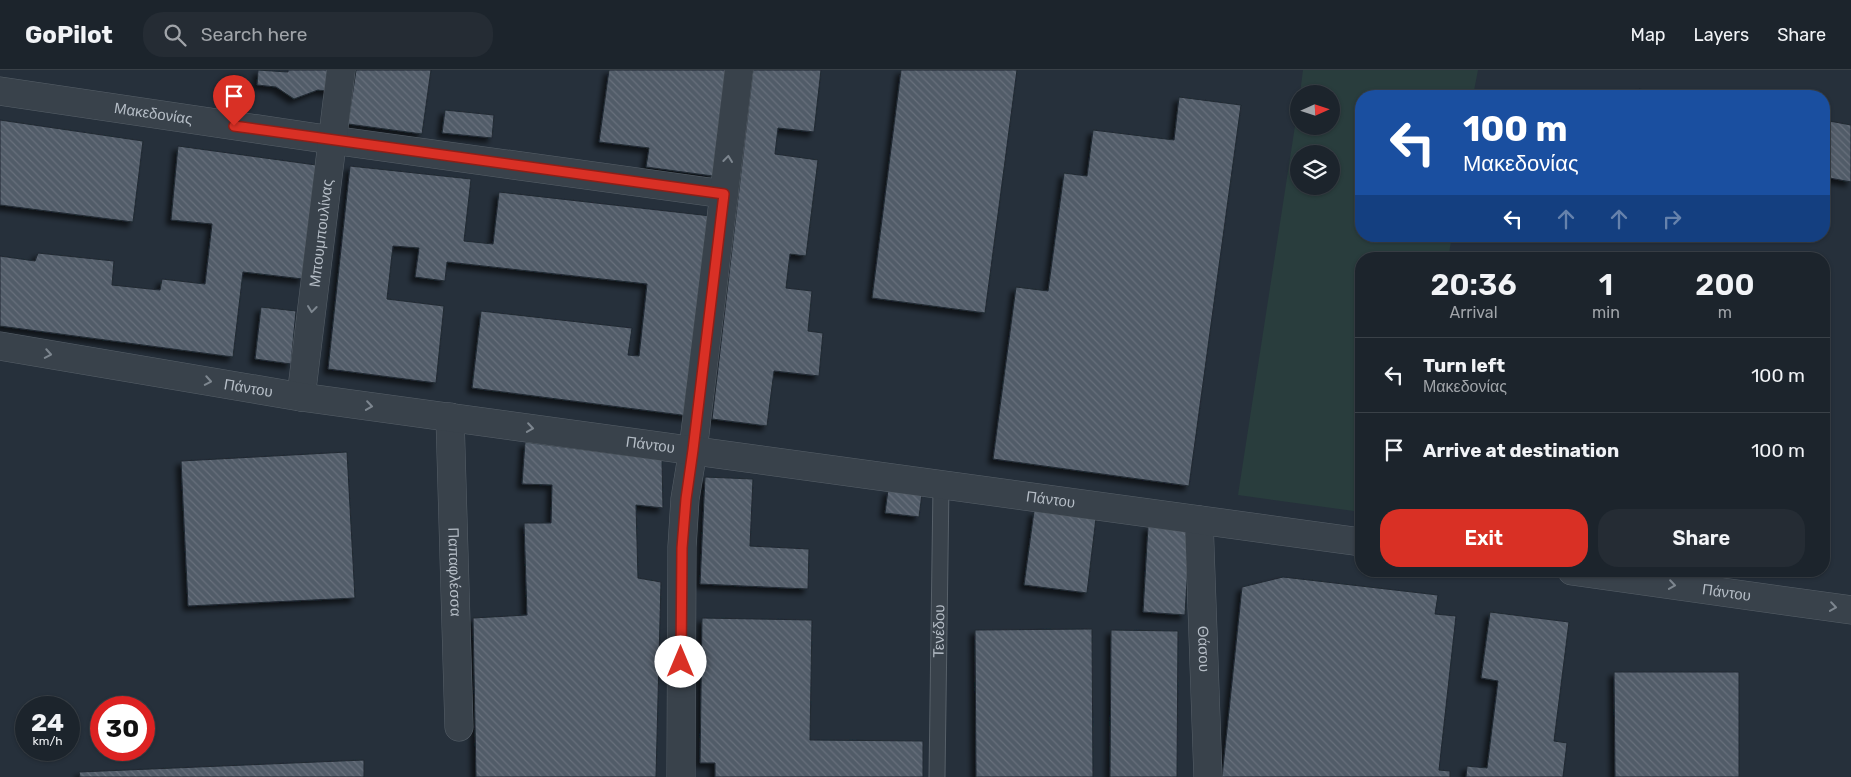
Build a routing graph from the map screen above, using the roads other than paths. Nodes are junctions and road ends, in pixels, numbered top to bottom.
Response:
1 (341, 70) edge
2 (739, 70) edge
3 (0, 91) edge
4 (332, 140) junction
5 (724, 194) junction
6 (0, 346) edge
7 (301, 397) junction
8 (450, 417) junction
9 (693, 450) junction
10 (941, 485) junction
11 (1199, 520) junction
12 (1355, 541) edge
13 (1615, 577) edge
14 (1851, 610) edge
15 (460, 727) dead end
16 (681, 777) edge
17 (937, 777) edge
18 (1208, 777) edge

1 - 4 street, Μπουμπουλίνας
5 -> 2 street
3 - 4 street, Μακεδονίας
4 - 5 street, Μακεδονίας
4 -> 7 street, Μπουμπουλίνας
5 - 9 street
6 -> 7 street, Πάντου
7 -> 8 street, Πάντου
8 -> 9 street, Πάντου
8 - 15 street, Παπαφλέσσα
9 - 10 street, Πάντου
9 - 16 street
10 - 11 street, Πάντου
10 - 17 lane, Τενέδου
11 - 12 street, Πάντου
11 - 18 street, Θάσου
13 -> 14 street, Πάντου

